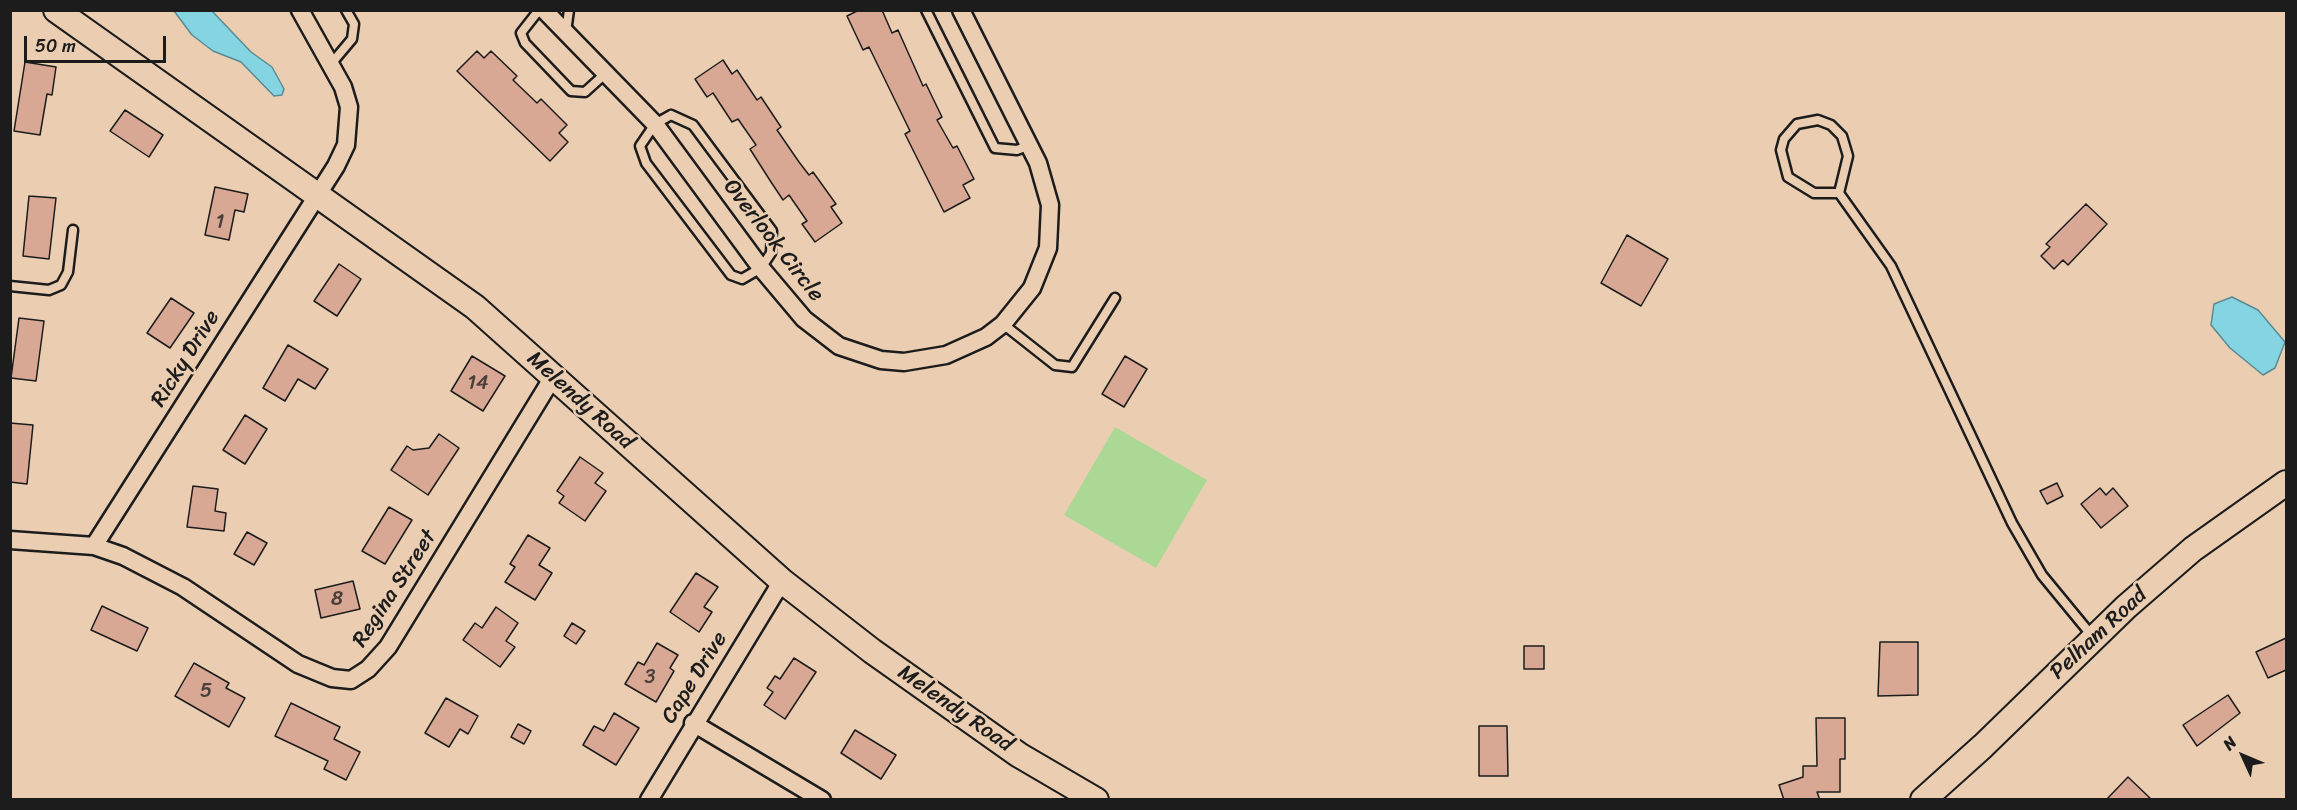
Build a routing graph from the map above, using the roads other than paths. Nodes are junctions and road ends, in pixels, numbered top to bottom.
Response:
1 (56, 10) edge
2 (300, 10) edge
3 (346, 10) edge
4 (539, 10) edge
5 (544, 10) edge
6 (569, 10) edge
7 (926, 10) edge
8 (961, 10) edge
9 (566, 32) junction
10 (331, 64) junction
11 (606, 72) junction
12 (655, 124) junction
13 (1030, 145) junction
14 (1839, 193) junction
15 (317, 195) junction
16 (73, 230) dead end
17 (761, 268) junction
18 (10, 286) edge
19 (1115, 298) dead end
20 (1003, 324) junction
21 (553, 377) junction
22 (2286, 483) edge
23 (10, 540) edge
24 (94, 546) junction
25 (782, 581) junction
26 (2093, 638) junction
27 (693, 723) junction
28 (649, 800) edge
29 (822, 800) edge
30 (1096, 800) edge
31 (1923, 800) edge

1 - 15 street, Melendy Road
2 - 10 street
3 - 10 lane
4 - 11 lane
5 - 9 street, Overlook Circle
6 - 9 lane
7 - 13 lane
8 - 13 street, Overlook Circle
9 - 11 street, Overlook Circle
10 - 15 street
11 - 12 street, Overlook Circle
12 - 17 street, Overlook Circle
12 - 17 lane
12 - 17 lane
13 - 20 street, Overlook Circle
14 - 14 lane
14 - 26 lane
15 - 21 street, Melendy Road
15 - 24 street, Ricky Drive
16 - 18 lane
17 - 20 street, Overlook Circle
19 - 20 lane
21 - 24 street, Regina Street
21 - 25 street, Melendy Road
22 - 26 street, Pelham Road
23 - 24 street, Regina Street
25 - 27 street, Cape Drive
25 - 30 street, Melendy Road
26 - 31 street, Pelham Road
27 - 28 street, Cape Drive
27 - 29 street

